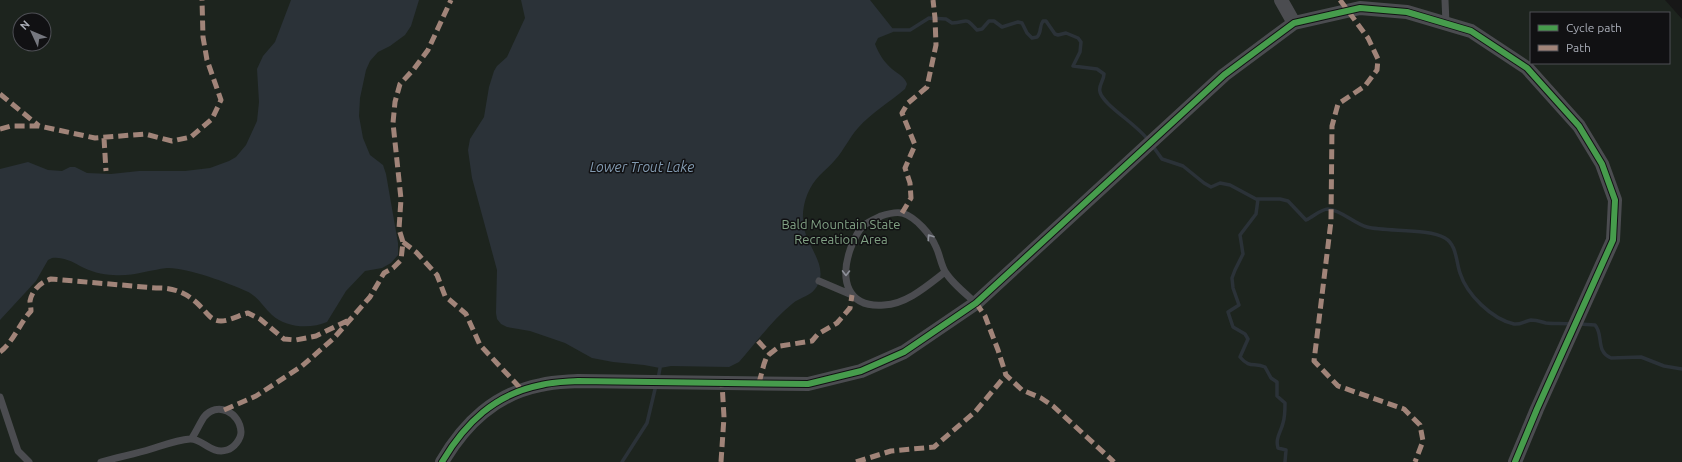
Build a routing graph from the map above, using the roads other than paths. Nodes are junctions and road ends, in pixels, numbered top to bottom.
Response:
1 (1281, 0) edge
2 (1445, 0) edge
3 (1294, 23) junction
4 (1446, 23) junction
5 (945, 272) junction
6 (819, 281) dead end
7 (852, 295) junction
8 (976, 303) junction
9 (0, 397) edge
10 (192, 438) junction
11 (29, 462) edge
12 (101, 462) edge
13 (442, 462) edge
14 (1515, 462) edge

1 - 3 street
2 - 4 lane
3 - 4 street
3 - 8 street
4 - 14 street
5 - 7 lane
5 -> 7 lane
5 - 8 lane
6 - 7 lane
8 - 13 street
9 - 11 lane
10 - 10 lane
10 - 12 lane

